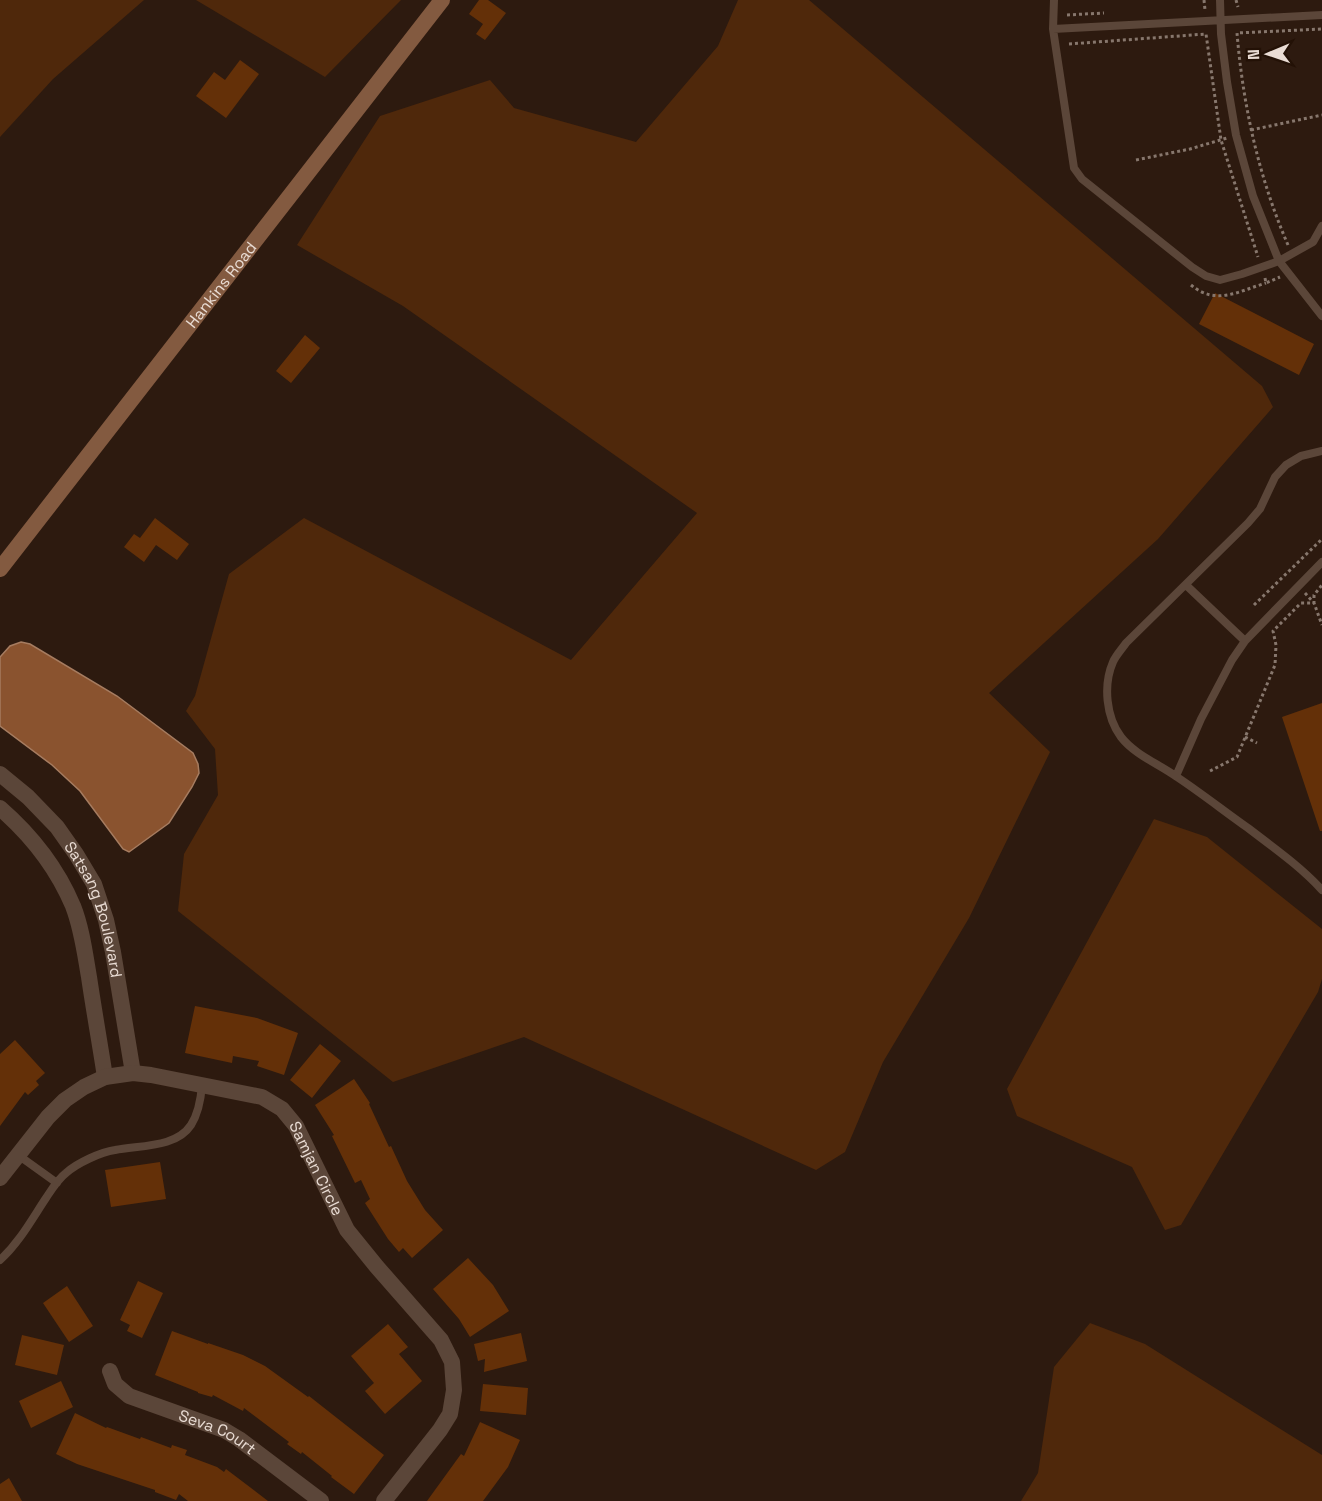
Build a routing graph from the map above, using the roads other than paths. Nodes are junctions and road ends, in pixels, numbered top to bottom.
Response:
1 (442, 0) edge
2 (1054, 0) edge
3 (1220, 0) edge
4 (1322, 15) edge
5 (1220, 19) junction
6 (1053, 29) junction
7 (1322, 226) edge
8 (1279, 261) junction
9 (1322, 316) edge
10 (1322, 451) edge
11 (1322, 562) edge
12 (0, 569) edge
13 (1186, 585) junction
14 (1245, 641) junction
15 (0, 774) edge
16 (1176, 776) junction
17 (0, 808) edge
18 (1322, 890) edge
19 (133, 1073) junction
20 (105, 1077) junction
21 (202, 1085) junction
22 (18, 1155) junction
23 (0, 1178) edge
24 (57, 1183) junction
25 (0, 1260) edge
26 (110, 1371) dead end
27 (321, 1501) edge
28 (384, 1501) edge

1 - 12 main road, Hankins Road
2 - 6 lane
3 - 5 lane
4 - 5 lane
5 - 6 lane
5 - 8 lane
6 - 8 lane
7 - 8 lane
8 - 9 lane
10 - 13 lane
11 - 14 lane
13 - 14 lane
13 - 16 lane
14 - 16 lane
15 - 19 street, Satsang Boulevard
16 - 18 lane
17 - 20 street, Satsang Boulevard
19 - 20 street, Samjan Circle
19 - 21 street, Samjan Circle
20 - 22 street, Samjan Circle
21 - 24 lane
21 - 28 street, Samjan Circle
22 - 23 street, Samjan Circle
22 - 24 lane
24 - 25 lane
26 - 27 street, Seva Court

